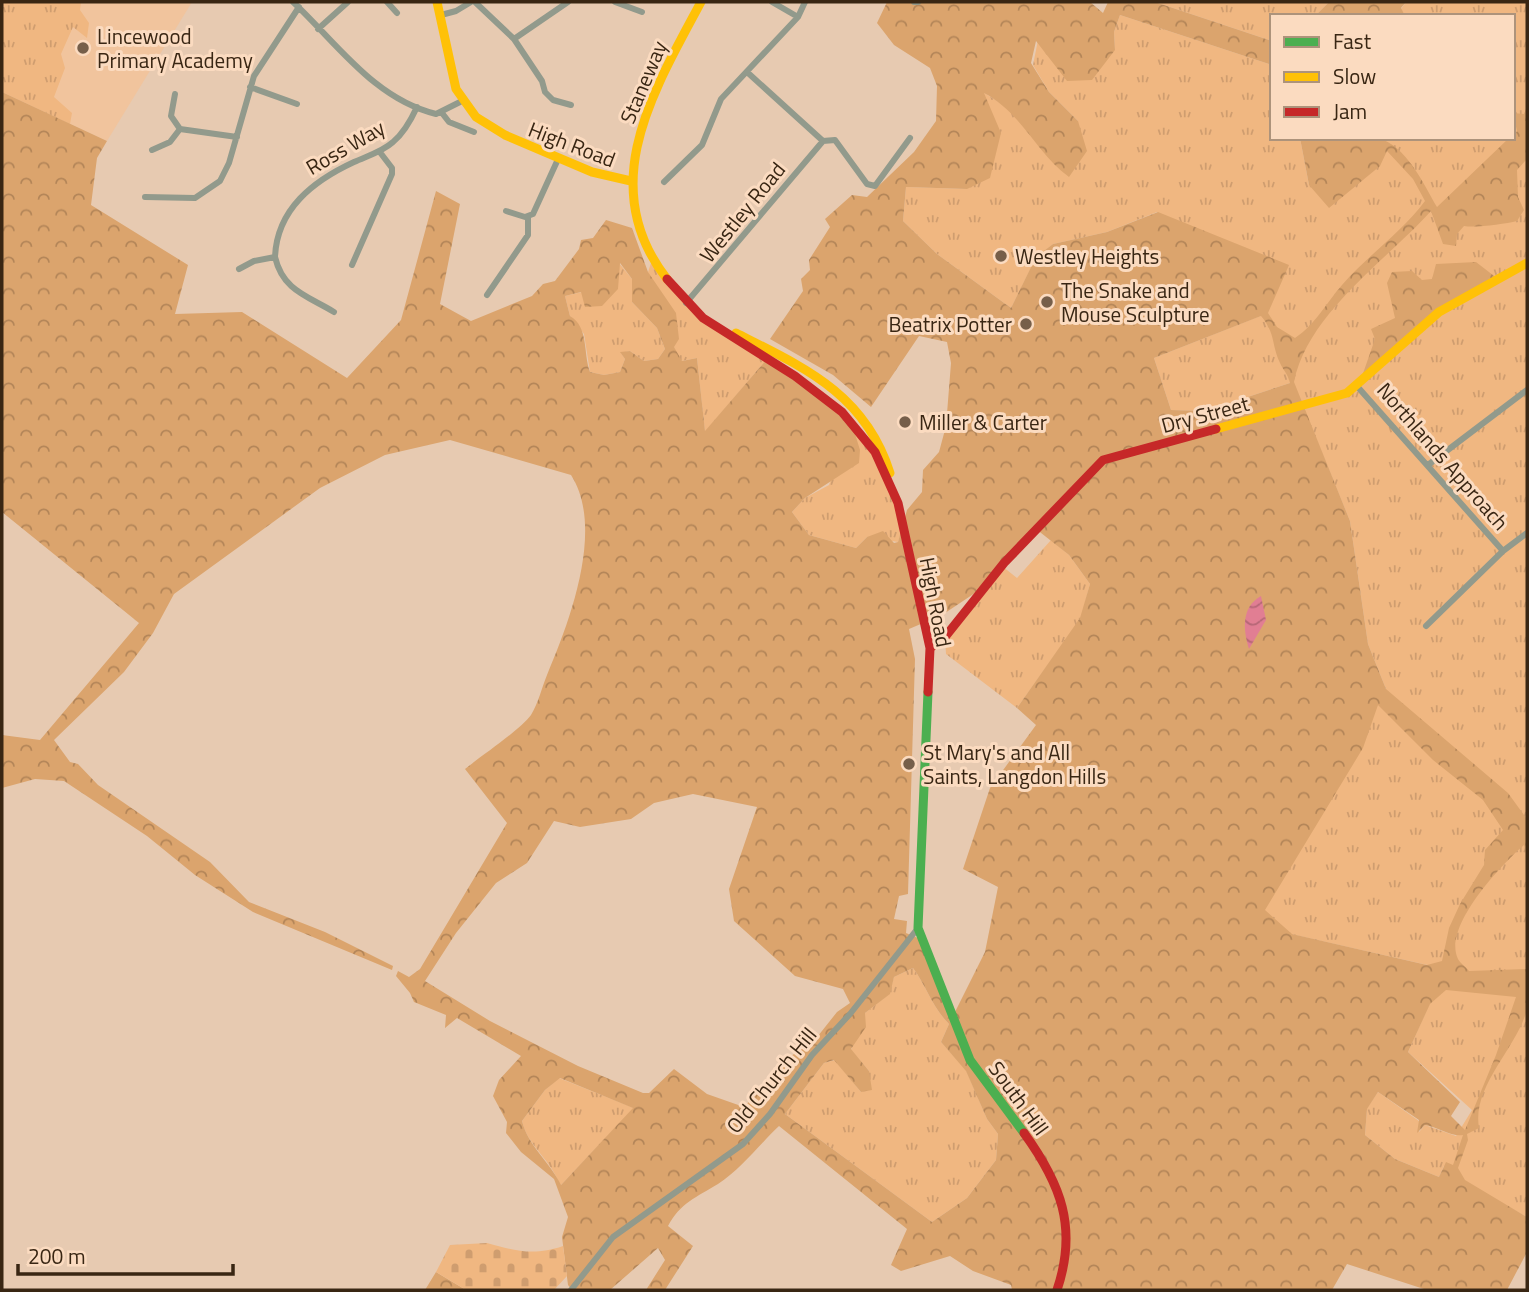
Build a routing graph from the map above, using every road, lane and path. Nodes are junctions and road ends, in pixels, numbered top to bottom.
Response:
1 (348, 2) edge
2 (387, 2) edge
3 (437, 2) edge
4 (473, 2) edge
5 (568, 2) edge
6 (615, 2) edge
7 (701, 2) edge
8 (772, 2) edge
9 (805, 2) edge
10 (296, 5) edge
11 (642, 12) dead end
12 (397, 13) dead end
13 (441, 15) junction
14 (798, 17) junction
15 (318, 29) junction
16 (514, 39) junction
17 (747, 72) junction
18 (250, 87) junction
19 (175, 94) dead end
20 (462, 101) junction
21 (297, 104) dead end
22 (571, 105) dead end
23 (417, 107) junction
24 (442, 113) junction
25 (180, 129) junction
26 (474, 132) dead end
27 (237, 137) junction
28 (910, 138) dead end
29 (822, 141) junction
30 (152, 149) dead end
31 (379, 151) junction
32 (559, 157) junction
33 (631, 181) junction
34 (664, 182) dead end
35 (145, 197) dead end
36 (506, 211) dead end
37 (528, 217) junction
38 (275, 257) junction
39 (1527, 263) edge
40 (352, 265) dead end
41 (239, 269) dead end
42 (487, 295) dead end
43 (686, 303) junction
44 (334, 312) dead end
45 (1356, 384) junction
46 (1527, 390) edge
47 (1428, 466) junction
48 (894, 494) junction
49 (1527, 533) edge
50 (1503, 551) junction
51 (1426, 626) dead end
52 (930, 648) junction
53 (918, 928) junction
54 (570, 1290) edge
55 (1057, 1290) edge

1 - 15 street
2 - 12 street
3 - 13 main road, High Road
4 - 13 street
4 - 16 street
5 - 16 street
6 - 11 street
7 - 33 main road, Staneway
8 - 14 street
9 - 14 street
10 - 15 street
10 - 18 street
13 - 20 main road, High Road
14 - 17 street
15 - 23 street
16 - 22 street
17 - 29 street
17 - 34 street
18 - 21 street
18 - 27 street
19 - 25 street
20 - 24 street
20 - 32 main road, High Road
23 - 24 street
23 - 31 street, Ross Way
24 - 26 street
25 - 27 street
25 - 30 street
27 - 35 street
28 - 29 street
29 - 43 street, Westley Road
31 - 38 street, Ross Way
31 - 40 street
32 - 33 main road, High Road
32 - 37 street
33 - 43 main road, High Road
36 - 37 street
37 - 42 street
38 - 41 street
38 - 44 street
39 - 45 main road, Dry Street
43 - 48 main road, High Road
43 - 48 main road, High Road
45 - 47 street, Northlands Approach
45 - 52 main road, Dry Street
46 - 47 street
47 - 50 street, Northlands Approach
48 - 52 main road, High Road
49 - 50 street
50 - 51 street
52 - 53 main road, High Road
53 - 54 street, Old Church Hill
53 - 55 main road, South Hill

